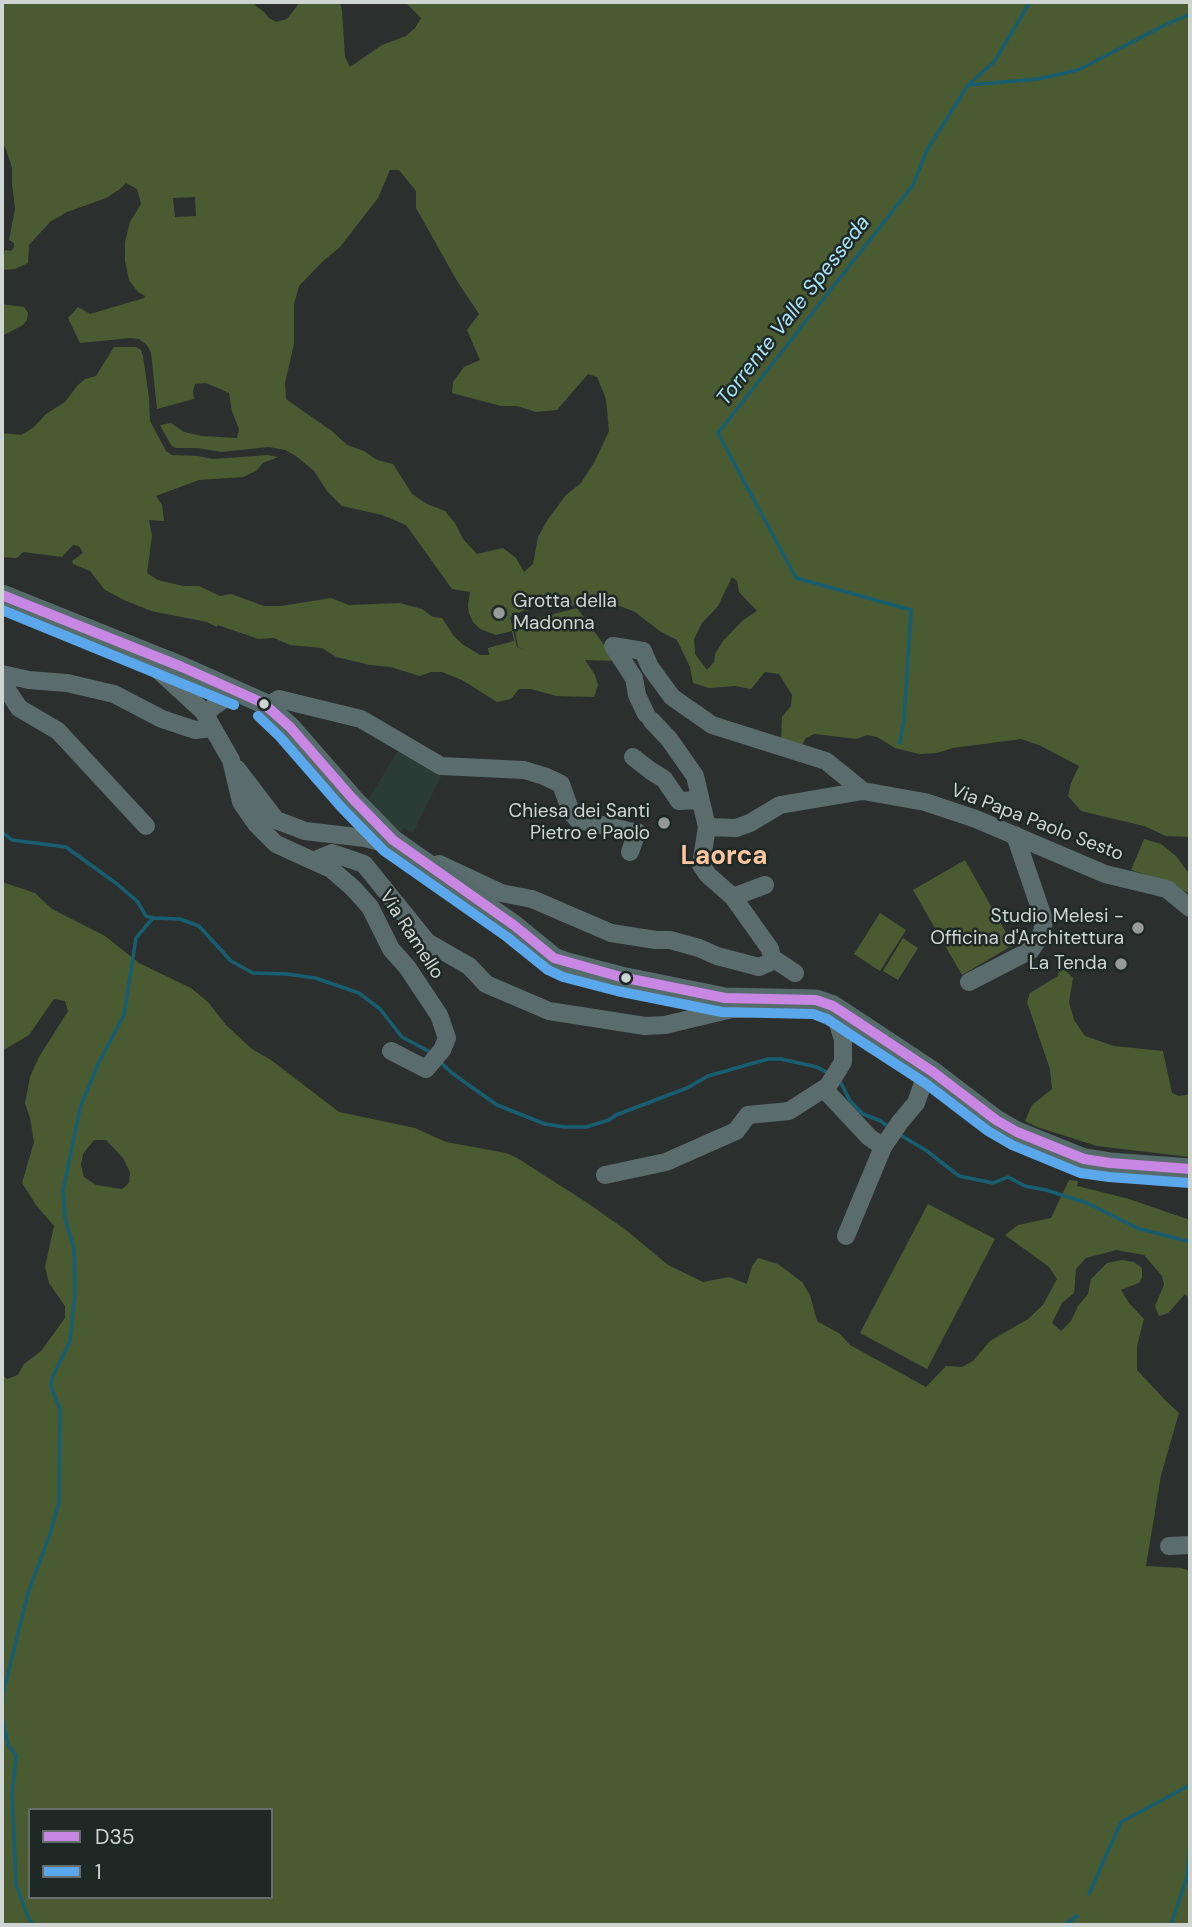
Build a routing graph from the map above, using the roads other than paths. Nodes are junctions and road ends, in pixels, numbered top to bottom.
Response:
1 (2, 595) edge
2 (136, 649) junction
3 (2, 674) edge
4 (2, 682) edge
5 (239, 692) junction
6 (267, 706) junction
7 (209, 721) junction
8 (633, 757) dead end
9 (231, 760) junction
10 (863, 791) junction
11 (699, 800) junction
12 (146, 826) dead end
13 (705, 835) junction
14 (1016, 835) junction
15 (405, 849) junction
16 (630, 852) dead end
17 (313, 861) junction
18 (765, 885) dead end
19 (733, 897) junction
20 (1190, 908) edge
21 (773, 961) junction
22 (795, 973) dead end
23 (969, 982) dead end
24 (785, 1004) junction
25 (443, 1008) dead end
26 (391, 1051) dead end
27 (440, 1051) junction
28 (928, 1069) junction
29 (830, 1082) junction
30 (891, 1135) junction
31 (1190, 1169) edge
32 (605, 1175) dead end
33 (846, 1237) dead end
34 (1190, 1545) edge
35 (1169, 1546) dead end

1 - 2 main road
2 - 5 main road
2 - 7 street, Via Ramello
3 - 7 street
4 - 12 street
5 - 6 main road
5 - 7 street
6 - 15 main road
6 - 16 street
7 - 9 street, Via Ramello
8 - 11 street
9 - 15 street
9 - 17 street, Via Ramello
10 - 11 street
10 - 13 street
10 - 14 street, Via Papa Paolo Sesto
11 - 13 street
13 - 19 street
14 - 20 street, Via Papa Paolo Sesto
14 - 23 street
15 - 21 street
15 - 24 main road
17 - 24 street, Via Ramello
17 - 27 street, Via Ramello
18 - 19 street
19 - 21 street
21 - 22 street
24 - 28 main road
24 - 29 street, Via Ramello
25 - 27 street
26 - 27 street
28 - 30 street
28 - 31 main road
29 - 30 street
29 - 32 street
30 - 33 street
34 - 35 street

